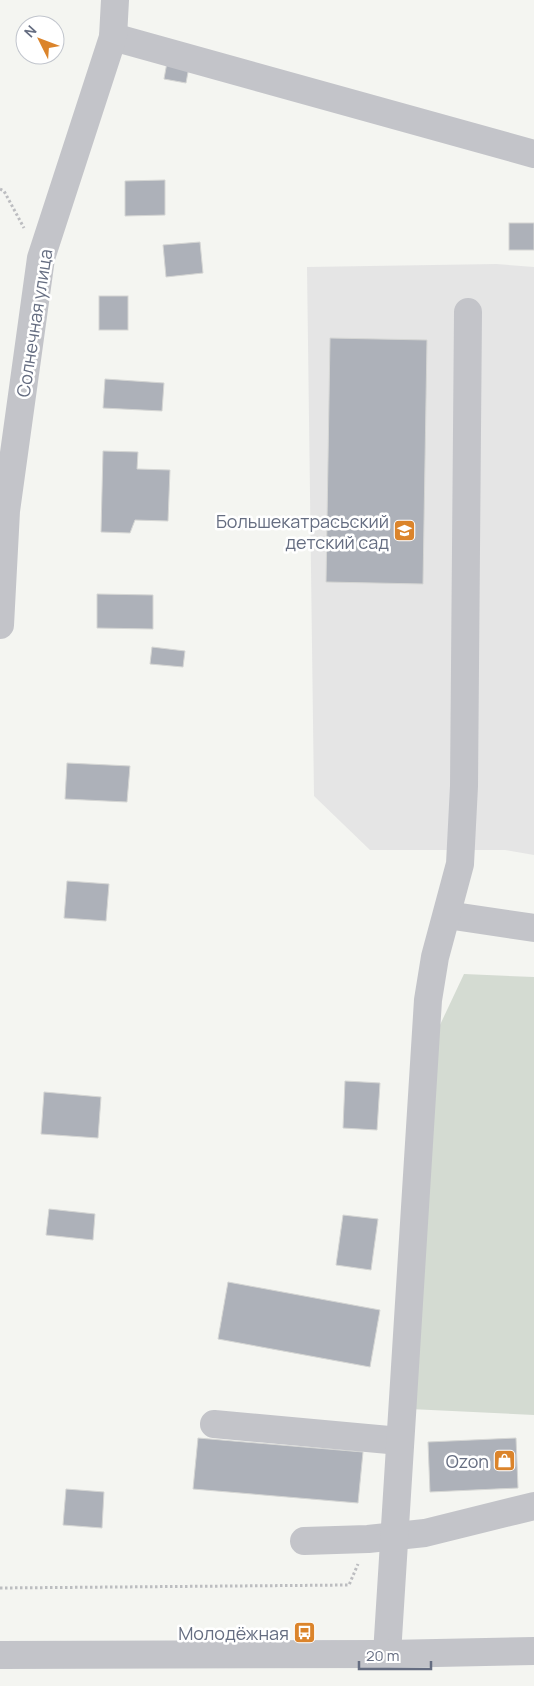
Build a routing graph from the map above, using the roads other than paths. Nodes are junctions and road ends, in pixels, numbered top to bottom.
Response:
1 (115, 0) edge
2 (113, 36) junction
3 (534, 154) edge
4 (468, 312) dead end
5 (0, 624) edge
6 (447, 915) junction
7 (534, 928) edge
8 (214, 1424) dead end
9 (400, 1441) junction
10 (534, 1506) edge
11 (381, 1538) junction
12 (304, 1542) dead end
13 (534, 1651) edge
14 (0, 1654) edge
15 (386, 1654) junction

1 - 2 street, Солнечная улица
2 - 3 street
2 - 5 street, Солнечная улица
4 - 6 street
6 - 7 street
6 - 9 street
8 - 9 street
9 - 11 street
10 - 11 street
11 - 12 street
11 - 15 street
13 - 15 street
14 - 15 street

